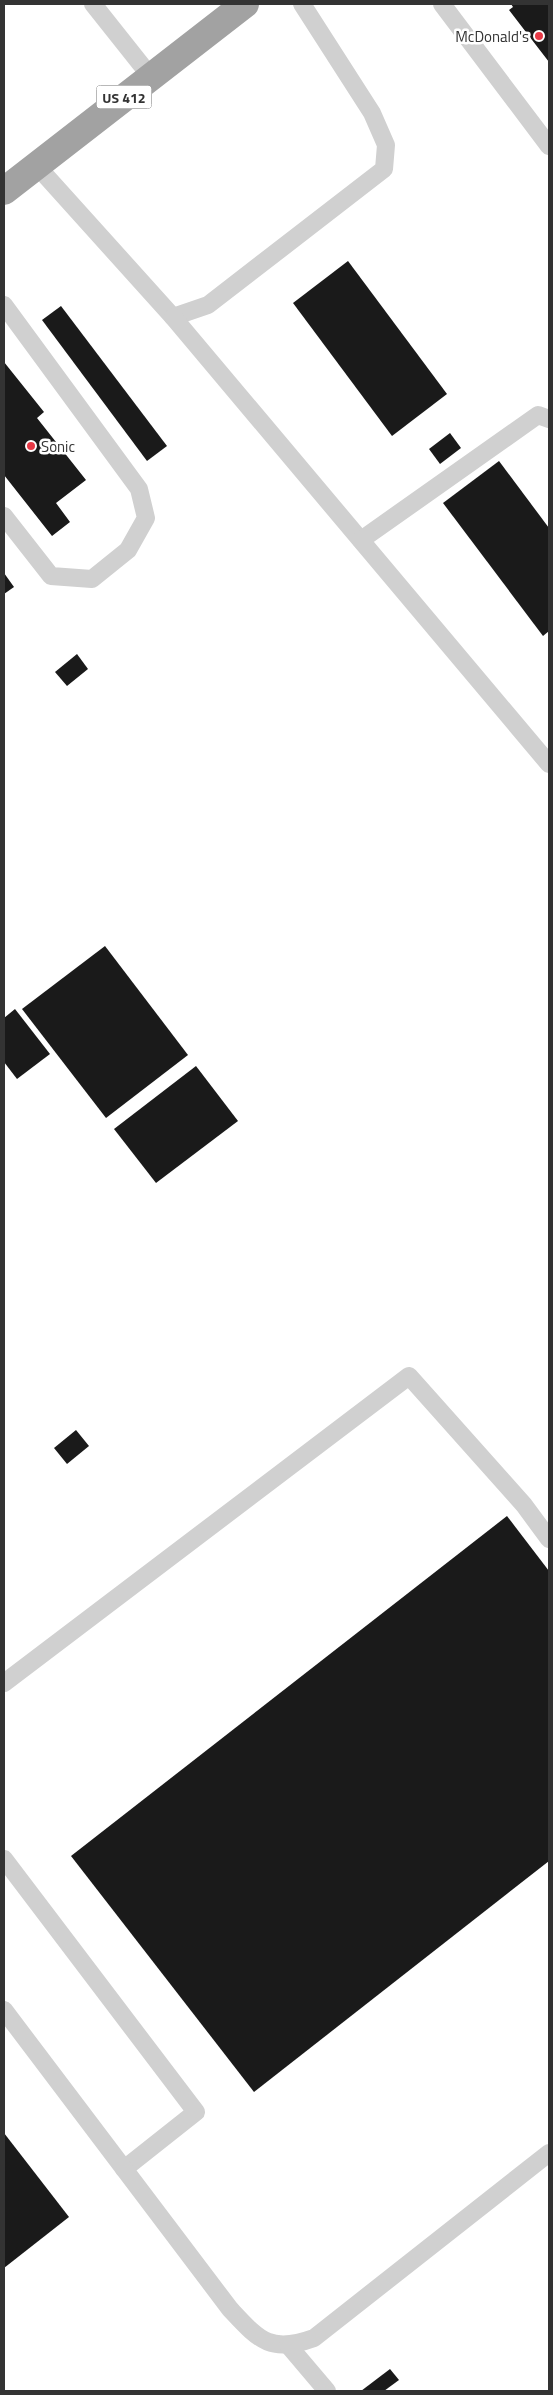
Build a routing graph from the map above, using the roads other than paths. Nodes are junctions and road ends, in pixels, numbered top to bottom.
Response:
1 (93, 4) edge
2 (302, 4) edge
3 (442, 4) edge
4 (238, 6) edge
5 (151, 77) junction
6 (524, 115) junction
7 (549, 124) edge
8 (549, 146) edge
9 (37, 166) junction
10 (4, 191) edge
11 (6, 312) edge
12 (174, 317) junction
13 (549, 419) edge
14 (4, 516) edge
15 (361, 540) junction
16 (549, 764) edge
17 (549, 1539) edge
18 (4, 1683) edge
19 (4, 1859) edge
20 (4, 2010) edge
21 (549, 2153) edge
22 (124, 2169) junction
23 (288, 2345) junction
24 (327, 2391) edge

1 - 5 lane
2 - 12 lane
3 - 6 lane
4 - 5 highway, US 412
5 - 9 highway, US 412
6 - 7 lane
6 - 8 lane
9 - 10 highway, US 412
9 - 12 lane
11 - 14 lane
12 - 15 lane
13 - 15 lane
15 - 16 lane
17 - 18 lane
19 - 22 lane
20 - 22 lane
21 - 23 lane
22 - 23 lane
23 - 24 lane

